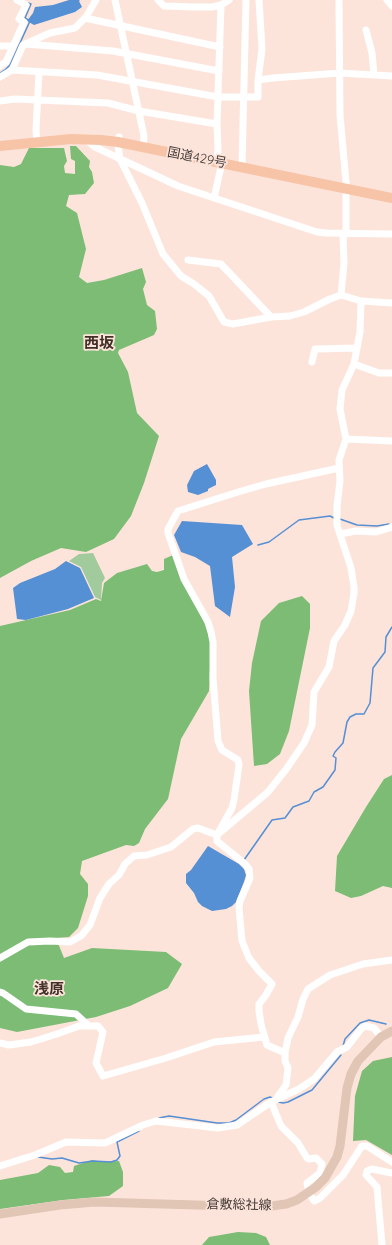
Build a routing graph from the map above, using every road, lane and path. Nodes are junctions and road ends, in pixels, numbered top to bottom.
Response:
1 (17, 0) edge
2 (96, 0) edge
3 (115, 0) edge
4 (158, 0) edge
5 (229, 0) edge
6 (246, 0) edge
7 (259, 0) edge
8 (339, 0) edge
9 (387, 0) edge
10 (221, 5) junction
11 (392, 6) edge
12 (85, 18) junction
13 (121, 26) junction
14 (366, 30) dead end
15 (26, 44) junction
16 (0, 46) edge
17 (13, 46) junction
18 (220, 46) junction
19 (127, 54) junction
20 (0, 66) edge
21 (12, 70) junction
22 (220, 71) junction
23 (39, 72) junction
24 (340, 73) junction
25 (374, 76) junction
26 (392, 76) edge
27 (0, 77) edge
28 (258, 80) junction
29 (133, 81) junction
30 (218, 97) junction
31 (245, 97) junction
32 (38, 100) junction
33 (0, 101) edge
34 (139, 111) junction
35 (217, 124) junction
36 (85, 139) junction
37 (36, 140) junction
38 (118, 140) junction
39 (0, 141) edge
40 (143, 144) junction
41 (0, 146) edge
42 (120, 159) junction
43 (220, 160) junction
44 (243, 165) junction
45 (347, 185) junction
46 (392, 192) edge
47 (214, 198) junction
48 (392, 198) edge
49 (345, 233) junction
50 (392, 234) edge
51 (188, 260) dead end
52 (341, 295) junction
53 (361, 301) junction
54 (392, 303) edge
55 (271, 317) junction
56 (357, 348) junction
57 (312, 362) dead end
58 (354, 364) junction
59 (392, 373) edge
60 (346, 439) junction
61 (392, 441) edge
62 (339, 468) junction
63 (392, 527) edge
64 (340, 534) junction
65 (216, 835) junction
66 (0, 958) edge
67 (392, 960) edge
68 (0, 992) edge
69 (88, 1026) junction
70 (392, 1031) edge
71 (264, 1037) junction
72 (381, 1037) junction
73 (0, 1043) edge
74 (285, 1053) junction
75 (275, 1100) junction
76 (392, 1162) edge
77 (0, 1166) edge
78 (392, 1173) edge
79 (308, 1193) junction
80 (0, 1214) edge
81 (382, 1245) edge

1 - 17 street
2 - 12 street
3 - 13 street
4 - 10 street
5 - 10 street
6 - 31 street
7 - 28 street
8 - 24 street
9 - 11 street
10 - 18 street
12 - 13 street
12 - 15 street
13 - 18 street
13 - 19 street
14 - 25 street
15 - 19 street
15 - 21 street
16 - 17 street
17 - 20 street
18 - 22 street
19 - 22 street
19 - 29 street
21 - 23 street
21 - 27 street
22 - 30 street
23 - 29 street
23 - 32 street
24 - 25 street
24 - 28 street
24 - 45 street
25 - 26 street
28 - 31 street
29 - 30 street
29 - 34 street
30 - 31 street
30 - 35 street
31 - 44 street
32 - 33 street
32 - 34 street
32 - 37 street
34 - 35 street
34 - 40 street
35 - 43 street
36 - 37 highway, 国道429号
36 - 38 highway, 国道429号
36 - 42 street
37 - 38 highway, 国道429号
37 - 39 highway, 国道429号
37 - 41 highway, 国道429号
38 - 40 highway, 国道429号
38 - 42 street
40 - 43 highway, 国道429号
42 - 47 street
42 - 55 street
43 - 44 highway, 国道429号
43 - 47 street
44 - 45 highway, 国道429号
45 - 46 highway, 国道429号
45 - 48 highway, 国道429号
45 - 49 street
47 - 49 street
49 - 50 street
49 - 52 street
51 - 55 street
52 - 53 street
52 - 55 street
53 - 54 street
53 - 56 street
56 - 57 street
56 - 58 street
58 - 59 street
58 - 60 street
60 - 61 street
60 - 62 street
62 - 64 street
62 - 65 street
63 - 64 street
64 - 65 street
65 - 66 street
65 - 71 street
67 - 74 street
68 - 69 street
69 - 71 street
69 - 73 street
70 - 72 main road, 倉敷総社線
71 - 74 street
72 - 75 street
72 - 79 main road, 倉敷総社線
74 - 75 street
75 - 77 street
75 - 79 street
76 - 79 street
78 - 81 street
79 - 80 main road, 倉敷総社線

